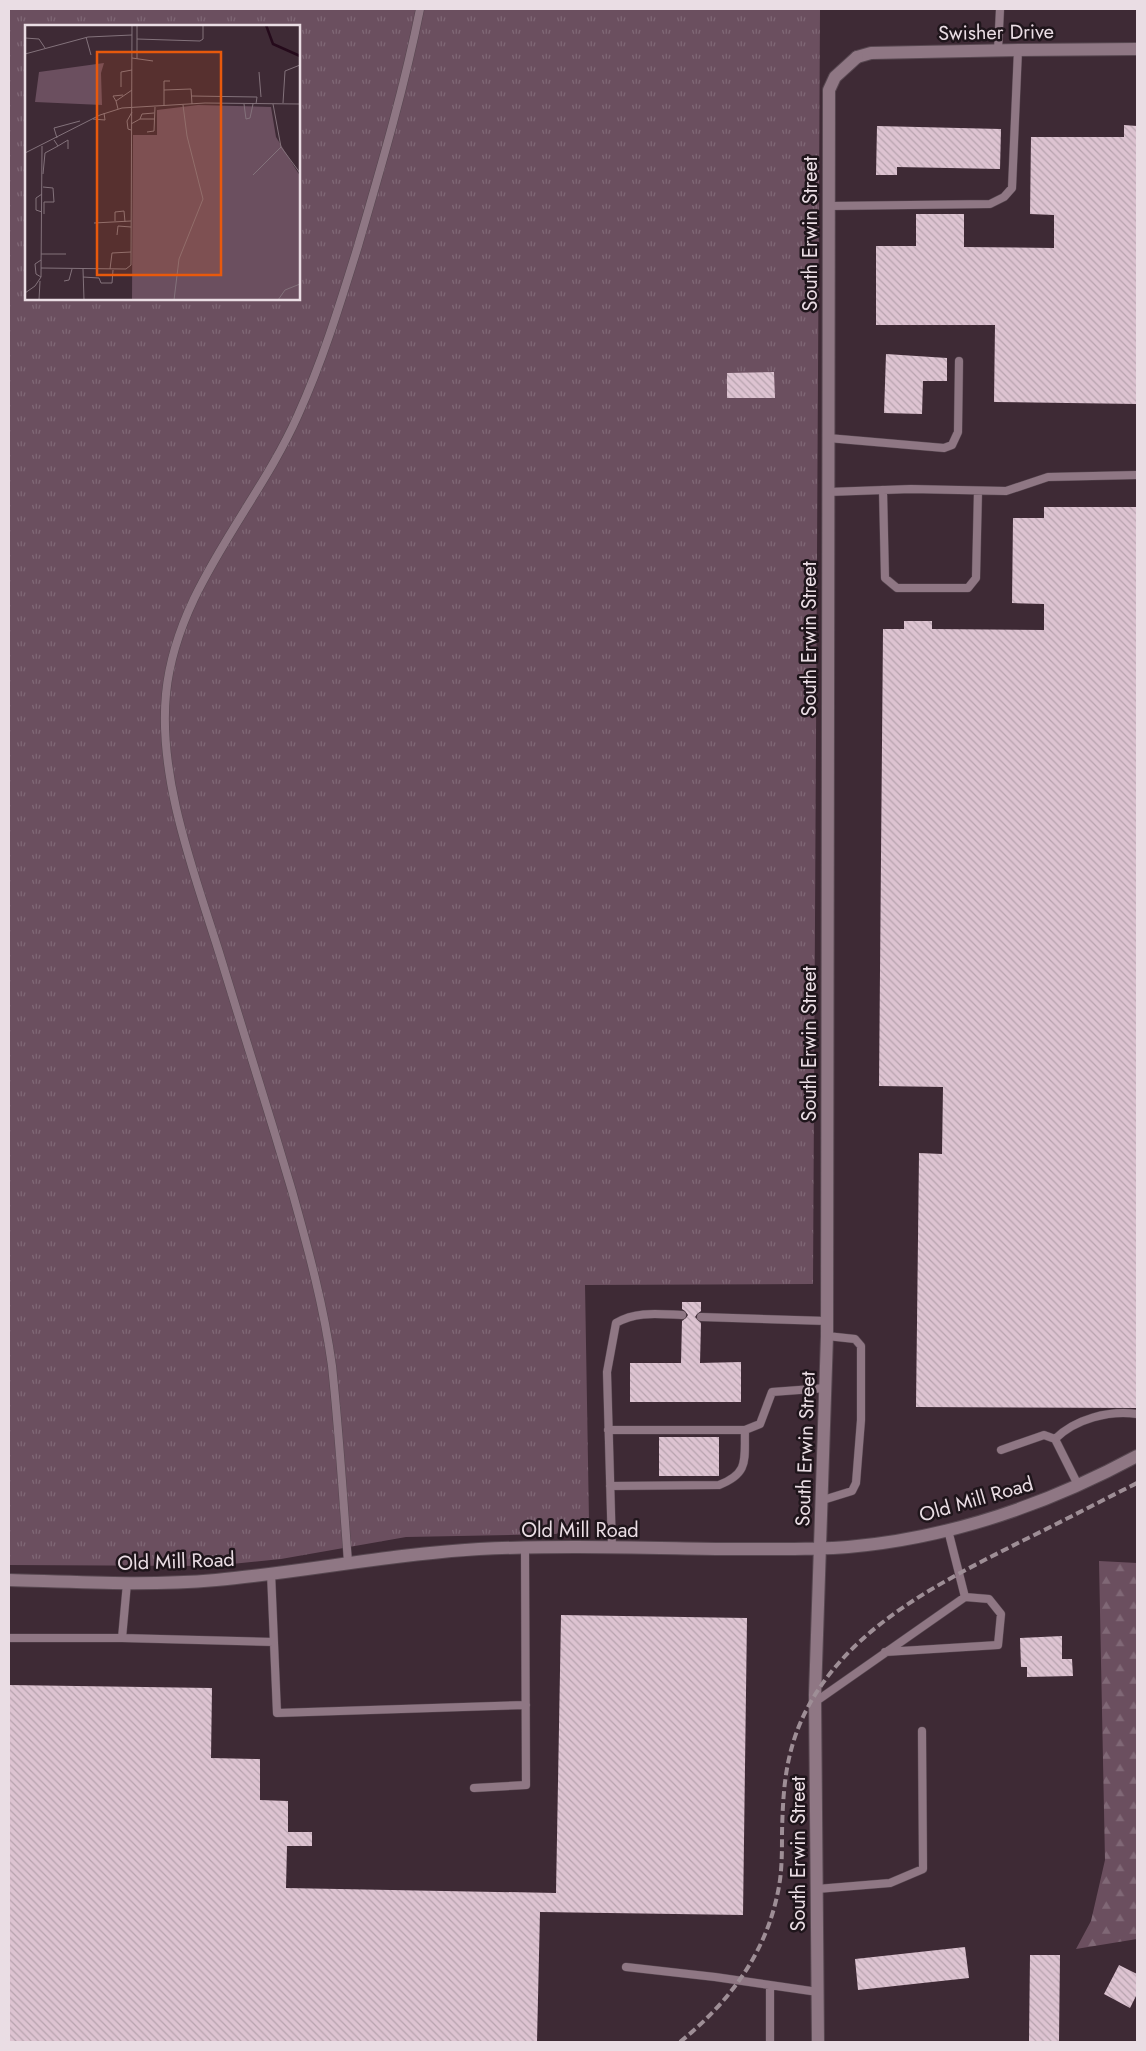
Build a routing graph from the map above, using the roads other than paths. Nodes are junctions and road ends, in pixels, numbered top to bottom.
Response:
1 (420, 9) edge
2 (1000, 9) edge
3 (1137, 49) edge
4 (998, 50) junction
5 (1018, 50) junction
6 (857, 57) joint
7 (828, 206) junction
8 (959, 361) dead end
9 (828, 438) junction
10 (1137, 475) edge
11 (883, 490) junction
12 (978, 490) junction
13 (828, 492) junction
14 (682, 1315) dead end
15 (701, 1317) dead end
16 (827, 1321) junction
17 (827, 1336) junction
18 (826, 1388) junction
19 (1137, 1414) edge
20 (608, 1430) junction
21 (745, 1430) junction
22 (1055, 1439) junction
23 (1001, 1450) dead end
24 (1137, 1456) edge
25 (610, 1486) junction
26 (1078, 1486) junction
27 (823, 1500) junction
28 (948, 1530) junction
29 (524, 1548) junction
30 (612, 1548) junction
31 (822, 1548) junction
32 (348, 1562) junction
33 (271, 1573) junction
34 (9, 1580) edge
35 (127, 1583) junction
36 (964, 1597) junction
37 (9, 1638) edge
38 (122, 1638) junction
39 (274, 1642) junction
40 (884, 1652) junction
41 (816, 1702) junction
42 (526, 1705) junction
43 (922, 1731) dead end
44 (474, 1788) dead end
45 (817, 1888) junction
46 (626, 1967) dead end
47 (770, 1985) junction
48 (818, 1992) junction
49 (770, 2042) edge
50 (818, 2042) edge

1 - 32 lane
2 - 4 lane
3 - 5 street, Swisher Drive
4 - 5 street, Swisher Drive
4 - 6 street, Swisher Drive
5 - 7 lane
6 - 7 street, South Erwin Street
7 - 9 street, South Erwin Street
8 - 9 lane
9 - 13 street, South Erwin Street
10 - 12 lane
11 - 12 lane
11 - 12 lane
11 - 13 lane
13 - 16 street, South Erwin Street
14 - 20 lane
15 - 16 lane
16 - 17 street, South Erwin Street
17 - 18 street, South Erwin Street
17 - 27 lane
18 - 21 lane
18 - 27 street, South Erwin Street
19 - 22 lane
20 - 21 lane
20 - 25 lane
21 - 25 lane
22 - 23 lane
22 - 26 lane
24 - 26 street, Old Mill Road
25 - 30 lane
26 - 28 street, Old Mill Road
27 - 31 street, South Erwin Street
28 - 31 street, Old Mill Road
28 - 36 lane
29 - 30 street, Old Mill Road
29 - 32 street, Old Mill Road
29 - 42 lane
30 - 31 street, Old Mill Road
31 - 41 street, South Erwin Street
32 - 33 street, Old Mill Road
33 - 35 street, Old Mill Road
33 - 39 lane
34 - 35 street, Old Mill Road
35 - 38 lane
36 - 40 lane
36 - 40 lane
37 - 38 lane
38 - 39 lane
39 - 42 lane
40 - 41 lane
41 - 45 street, South Erwin Street
42 - 44 lane
43 - 45 lane
45 - 48 street, South Erwin Street
46 - 47 lane
47 - 48 lane
47 - 49 lane
48 - 50 street, South Erwin Street

